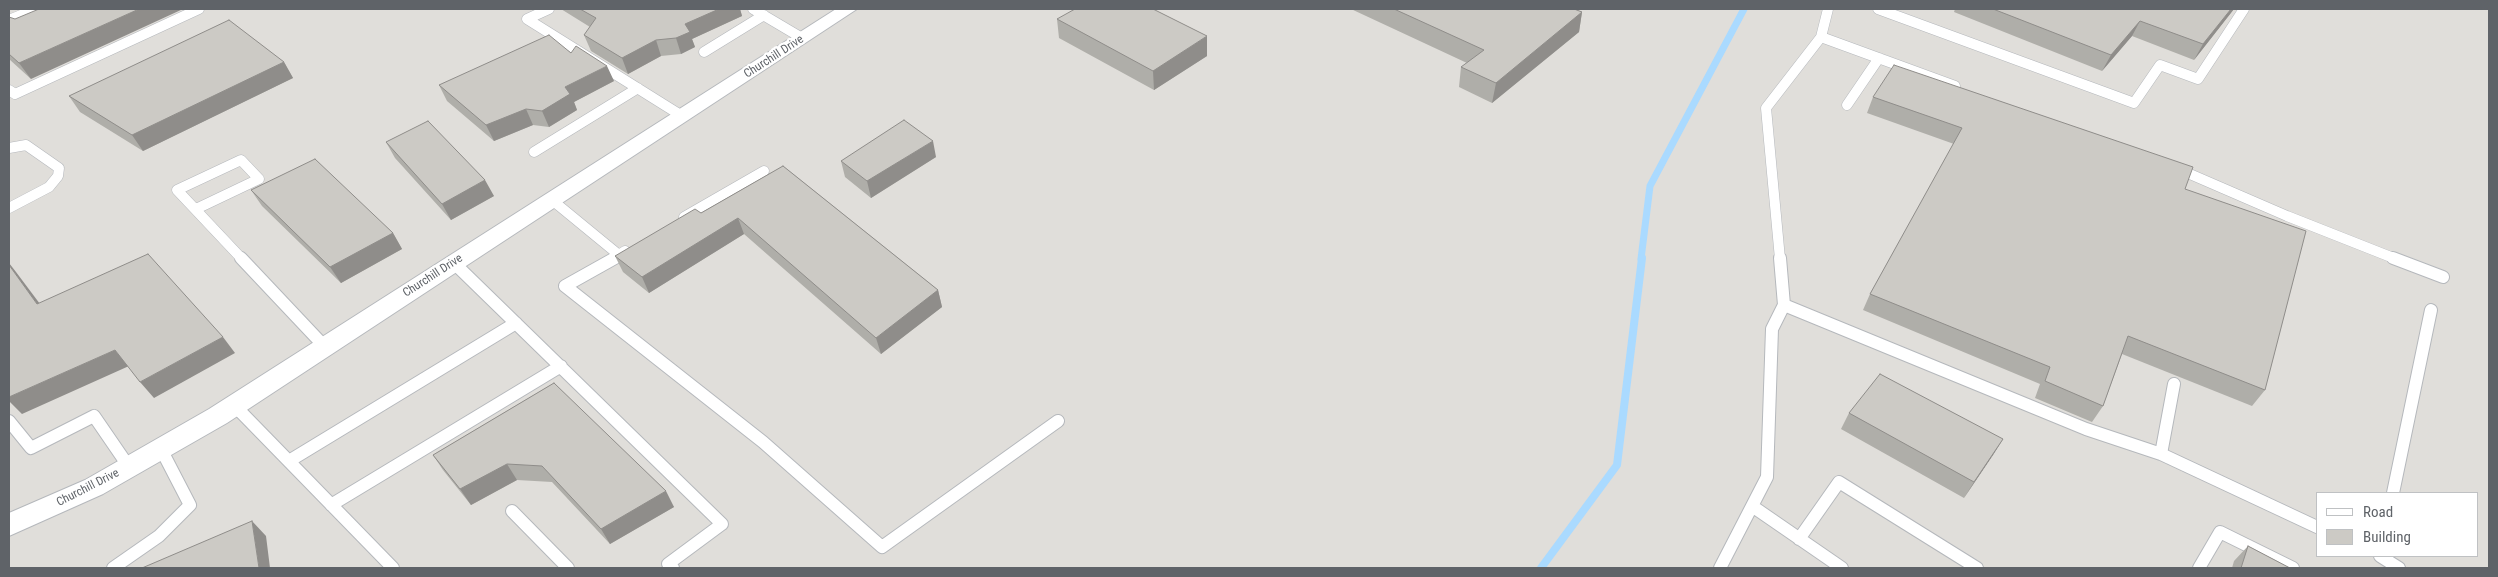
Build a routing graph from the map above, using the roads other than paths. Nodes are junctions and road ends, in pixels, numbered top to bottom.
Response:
1 (36, 9) edge
2 (199, 9) edge
3 (531, 9) edge
4 (550, 9) edge
5 (753, 9) edge
6 (848, 9) edge
7 (1828, 9) edge
8 (1878, 9) edge
9 (2244, 9) edge
10 (764, 15) junction
11 (527, 19) junction
12 (9, 20) edge
13 (1821, 37) junction
14 (802, 38) junction
15 (704, 52) dead end
16 (1879, 58) junction
17 (638, 88) junction
18 (1963, 89) edge
19 (9, 90) edge
20 (1847, 105) dead end
21 (682, 116) junction
22 (9, 148) edge
23 (534, 152) dead end
24 (2166, 164) edge
25 (764, 171) dead end
26 (552, 200) junction
27 (9, 208) edge
28 (196, 209) junction
29 (670, 225) edge
30 (636, 245) edge
31 (619, 254) junction
32 (454, 263) junction
33 (2443, 277) dead end
34 (1784, 305) junction
35 (2431, 310) dead end
36 (516, 323) junction
37 (325, 347) junction
38 (561, 366) junction
39 (2174, 384) dead end
40 (234, 405) junction
41 (9, 421) edge
42 (1058, 421) dead end
43 (161, 449) junction
44 (2161, 454) junction
45 (289, 461) junction
46 (128, 467) junction
47 (2393, 492) edge
48 (331, 505) junction
49 (1752, 506) junction
50 (512, 511) dead end
51 (9, 525) edge
52 (2316, 527) edge
53 (1799, 539) junction
54 (2382, 557) edge
55 (668, 567) edge
56 (114, 568) edge
57 (393, 568) edge
58 (568, 568) edge
59 (1720, 568) edge
60 (1842, 568) edge
61 (1977, 568) edge
62 (2199, 568) edge
63 (2293, 568) edge
64 (2399, 568) edge

1 - 12 lane
2 - 19 lane
3 - 11 lane
4 - 11 lane
5 - 10 lane
6 - 14 street, Churchill Drive
7 - 13 lane
8 - 9 lane
10 - 14 lane
10 - 15 lane
11 - 17 lane
13 - 16 lane
13 - 34 lane
14 - 21 street, Churchill Drive
16 - 18 lane
16 - 20 lane
17 - 21 lane
17 - 23 lane
21 - 26 street, Churchill Drive
22 - 27 lane
24 - 33 lane
25 - 29 lane
26 - 31 lane
26 - 32 street, Churchill Drive
28 - 28 lane
28 - 37 lane
30 - 31 lane
31 - 42 lane
32 - 36 lane
32 - 37 street, Churchill Drive
34 - 44 lane
34 - 49 lane
35 - 47 lane
36 - 38 lane
36 - 45 lane
37 - 40 street, Churchill Drive
38 - 48 lane
38 - 55 lane
39 - 44 lane
40 - 43 street, Churchill Drive
40 - 45 lane
41 - 46 lane
43 - 46 street, Churchill Drive
43 - 56 lane
44 - 52 lane
45 - 48 lane
46 - 51 street, Churchill Drive
48 - 57 lane
49 - 53 lane
49 - 59 lane
50 - 58 lane
53 - 60 lane
53 - 61 lane
54 - 64 lane
62 - 63 lane

